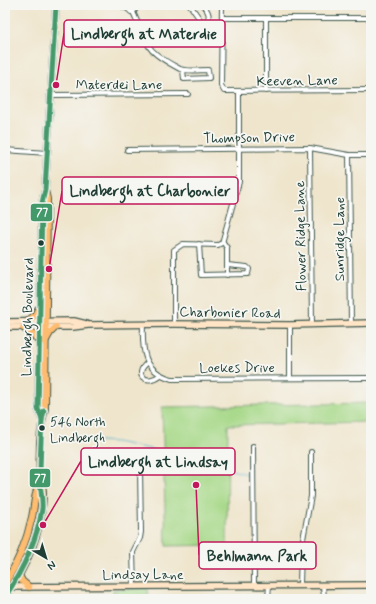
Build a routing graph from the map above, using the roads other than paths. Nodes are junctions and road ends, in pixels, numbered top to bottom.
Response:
1 (56, 5) edge
2 (120, 5) edge
3 (143, 5) edge
4 (190, 5) edge
5 (203, 5) edge
6 (222, 5) edge
7 (132, 7) edge
8 (222, 18) junction
9 (266, 18) junction
10 (371, 18) edge
11 (183, 70) junction
12 (371, 90) edge
13 (239, 91) junction
14 (266, 91) junction
15 (188, 94) dead end
16 (51, 95) junction
17 (238, 148) junction
18 (310, 148) junction
19 (5, 150) edge
20 (128, 150) dead end
21 (48, 153) junction
22 (371, 155) edge
23 (350, 156) junction
24 (45, 190) junction
25 (223, 242) junction
26 (199, 244) junction
27 (227, 265) junction
28 (227, 275) junction
29 (39, 306) junction
30 (28, 321) junction
31 (5, 322) edge
32 (351, 323) junction
33 (371, 323) edge
34 (42, 324) junction
35 (143, 324) junction
36 (174, 324) junction
37 (312, 324) junction
38 (88, 325) junction
39 (290, 325) junction
40 (5, 327) edge
41 (56, 327) junction
42 (23, 328) junction
43 (42, 342) junction
44 (148, 363) junction
45 (160, 375) junction
46 (290, 378) junction
47 (371, 378) edge
48 (253, 446) dead end
49 (311, 452) dead end
50 (140, 468) dead end
51 (40, 481) junction
52 (19, 575) junction
53 (5, 583) edge
54 (254, 585) junction
55 (268, 585) junction
56 (300, 585) junction
57 (324, 585) junction
58 (371, 585) edge
59 (134, 586) junction
60 (8, 587) edge
61 (29, 587) junction
62 (5, 597) edge
63 (268, 599) edge
64 (324, 599) edge

1 - 16 main road, Lindbergh Boulevard
2 - 7 street
3 - 7 street
4 - 5 street
6 - 8 street
7 - 11 street
8 - 9 street
8 - 13 street, Keeven Lane
9 - 10 street
9 - 14 street
11 - 11 street
12 - 14 street, Keeven Lane
13 - 14 street, Keeven Lane
13 - 17 street
15 - 16 street, Materdei Lane
16 - 21 main road, Lindbergh Boulevard
17 - 18 street, Thompson Drive
17 - 20 street, Thompson Drive
17 - 25 street
18 - 23 street, Thompson Drive
18 - 37 street, Flower Ridge Lane
19 - 21 street
21 - 24 main road, Lindbergh Boulevard
22 - 23 street, Thompson Drive
23 - 32 street, Sunridge Lane
24 - 29 main road, Lindbergh Boulevard
24 - 34 main road, Lindbergh Boulevard
25 - 26 street
25 - 27 street
26 - 28 street
26 - 36 street
27 - 28 street
27 - 28 street
29 - 30 main road
29 - 34 main road, Lindbergh Boulevard
30 - 31 main road
30 - 34 main road
32 - 33 main road, Charbonier Road
32 - 37 main road, Charbonier Road
34 - 38 main road, Charbonier Road
34 - 41 main road, Charbonier Road
34 - 42 main road
34 - 43 main road, Lindbergh Boulevard
35 - 36 main road, Charbonier Road
35 - 38 main road, Charbonier Road
35 - 44 street
36 - 39 main road, Charbonier Road
37 - 39 main road, Charbonier Road
38 - 41 main road, Charbonier Road
39 - 46 street
40 - 42 main road
41 - 43 main road
42 - 43 main road
43 - 51 main road, Lindbergh Boulevard
44 - 45 street
44 - 45 street, Loekes Drive
45 - 46 street, Loekes Drive
46 - 47 street, Loekes Drive
48 - 54 street
49 - 56 street
50 - 59 street
51 - 52 main road, Lindbergh Boulevard
51 - 53 main road, Lindbergh Boulevard
52 - 60 main road, Lindbergh Boulevard
52 - 61 main road
54 - 55 main road, Lindsay Lane
54 - 59 main road, Lindsay Lane
55 - 56 main road, Lindsay Lane
55 - 63 street
56 - 57 main road, Lindsay Lane
57 - 58 main road, Lindsay Lane
57 - 64 street
59 - 61 main road, Lindsay Lane
60 - 61 main road, Lindsay Lane
60 - 62 main road, Lindbergh Boulevard

